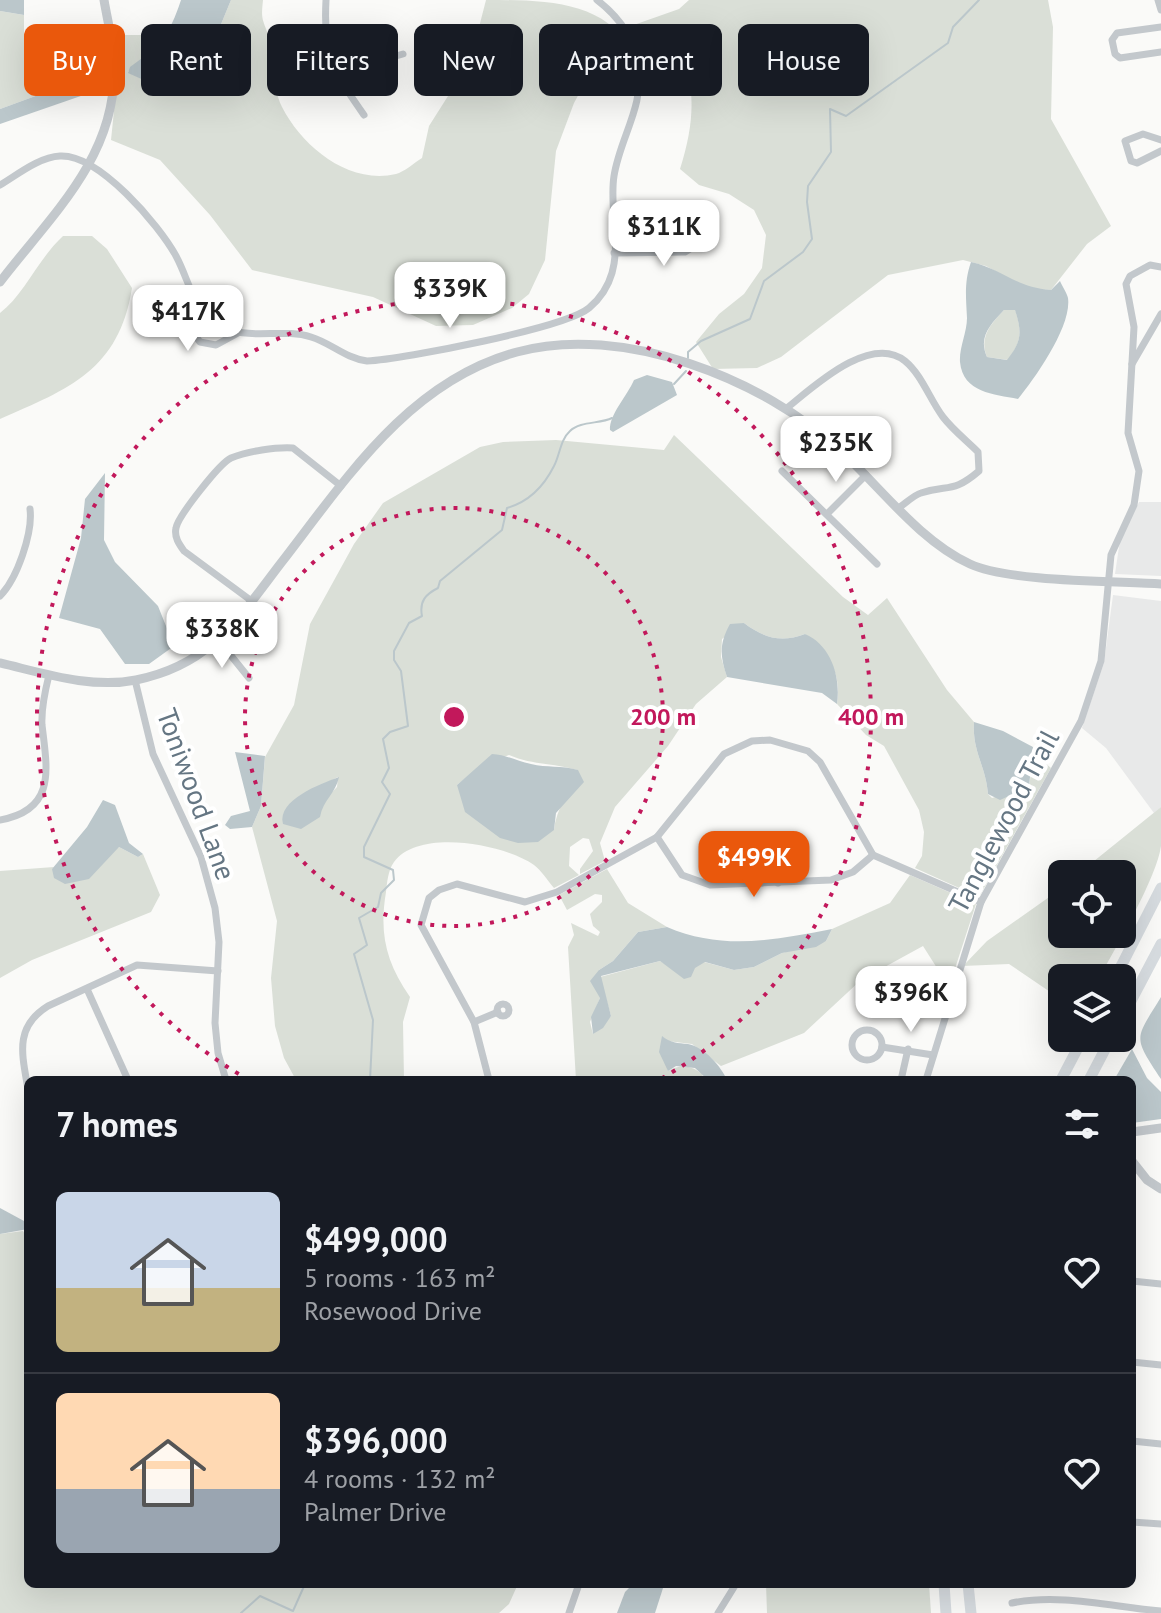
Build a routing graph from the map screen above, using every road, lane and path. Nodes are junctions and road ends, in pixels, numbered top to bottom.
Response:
1 (104, 0) edge
2 (326, 0) edge
3 (597, 0) edge
4 (1158, 0) edge
5 (1161, 10) edge
6 (325, 24) edge
7 (1161, 27) edge
8 (1161, 52) edge
9 (403, 54) dead end
10 (398, 55) edge
11 (351, 96) edge
12 (364, 115) dead end
13 (1161, 140) edge
14 (1161, 151) edge
15 (90, 166) junction
16 (0, 185) edge
17 (698, 244) dead end
18 (614, 253) junction
19 (1161, 267) edge
20 (0, 282) edge
21 (194, 300) junction
22 (1161, 314) edge
23 (238, 333) junction
24 (1132, 365) junction
25 (787, 408) junction
26 (782, 471) dead end
27 (866, 475) junction
28 (341, 486) junction
29 (900, 507) junction
30 (30, 509) dead end
31 (827, 514) junction
32 (877, 564) dead end
33 (1107, 581) junction
34 (1161, 584) edge
35 (0, 596) edge
36 (253, 602) junction
37 (220, 642) junction
38 (0, 663) edge
39 (49, 675) junction
40 (249, 678) dead end
41 (135, 680) junction
42 (0, 820) edge
43 (657, 837) junction
44 (873, 855) junction
45 (762, 883) junction
46 (778, 883) junction
47 (1161, 888) edge
48 (981, 902) junction
49 (1161, 944) edge
50 (1122, 964) edge
51 (218, 971) junction
52 (87, 989) junction
53 (1136, 991) edge
54 (498, 1012) dead end
55 (474, 1022) junction
56 (882, 1047) junction
57 (908, 1049) junction
58 (1076, 1052) edge
59 (1104, 1052) edge
60 (933, 1055) junction
61 (26, 1076) edge
62 (126, 1076) edge
63 (225, 1076) edge
64 (488, 1076) edge
65 (902, 1076) edge
66 (927, 1076) edge
67 (1063, 1076) edge
68 (1091, 1076) edge
69 (1161, 1128) edge
70 (1136, 1131) edge
71 (1136, 1166) edge
72 (1161, 1189) edge
73 (1136, 1281) edge
74 (1161, 1284) edge
75 (1136, 1362) edge
76 (1161, 1365) edge
77 (1136, 1441) edge
78 (1161, 1444) edge
79 (1136, 1522) edge
80 (1161, 1524) edge
81 (578, 1588) edge
82 (734, 1588) edge
83 (944, 1588) edge
84 (968, 1588) edge
85 (1012, 1603) dead end
86 (1113, 1610) edge
87 (1161, 1611) edge
88 (569, 1613) edge
89 (718, 1613) edge
90 (946, 1613) edge
91 (971, 1613) edge

1 - 15 street
2 - 6 street
3 - 18 street
4 - 5 street
7 - 8 street
9 - 10 street
11 - 12 street
13 - 14 street
15 - 16 street
15 - 20 street
15 - 21 street
17 - 18 street
18 - 23 street
19 - 24 street, Tanglewood Trail
21 - 23 street
21 - 23 street
22 - 24 street
24 - 33 street, Tanglewood Trail
25 - 27 street
25 - 28 street
25 - 29 street
26 - 31 street
27 - 29 street
27 - 31 street
28 - 36 street
28 - 36 street
29 - 33 street
30 - 35 street
31 - 32 street
33 - 34 street
33 - 48 street, Tanglewood Trail
36 - 37 street
37 - 40 street
37 - 41 street
38 - 39 street
39 - 41 street
39 - 42 street
41 - 51 street, Toniwood Lane
43 - 44 street
43 - 45 street
43 - 55 street
44 - 46 street
44 - 48 street
45 - 46 street
45 - 46 street
47 - 50 main road
48 - 60 street, Tanglewood Trail
49 - 53 main road
51 - 52 street
51 - 63 street, Toniwood Lane
52 - 61 street
52 - 62 street
54 - 55 street
55 - 64 street
56 - 56 street
56 - 57 street
57 - 60 street
57 - 65 street
58 - 67 main road
59 - 68 main road
60 - 66 street, Tanglewood Trail
69 - 70 street
71 - 72 street
73 - 74 street
75 - 76 street
77 - 78 street
79 - 80 street
81 - 88 street
82 - 89 street
83 - 90 main road
84 - 91 main road
85 - 86 street
86 - 87 street

